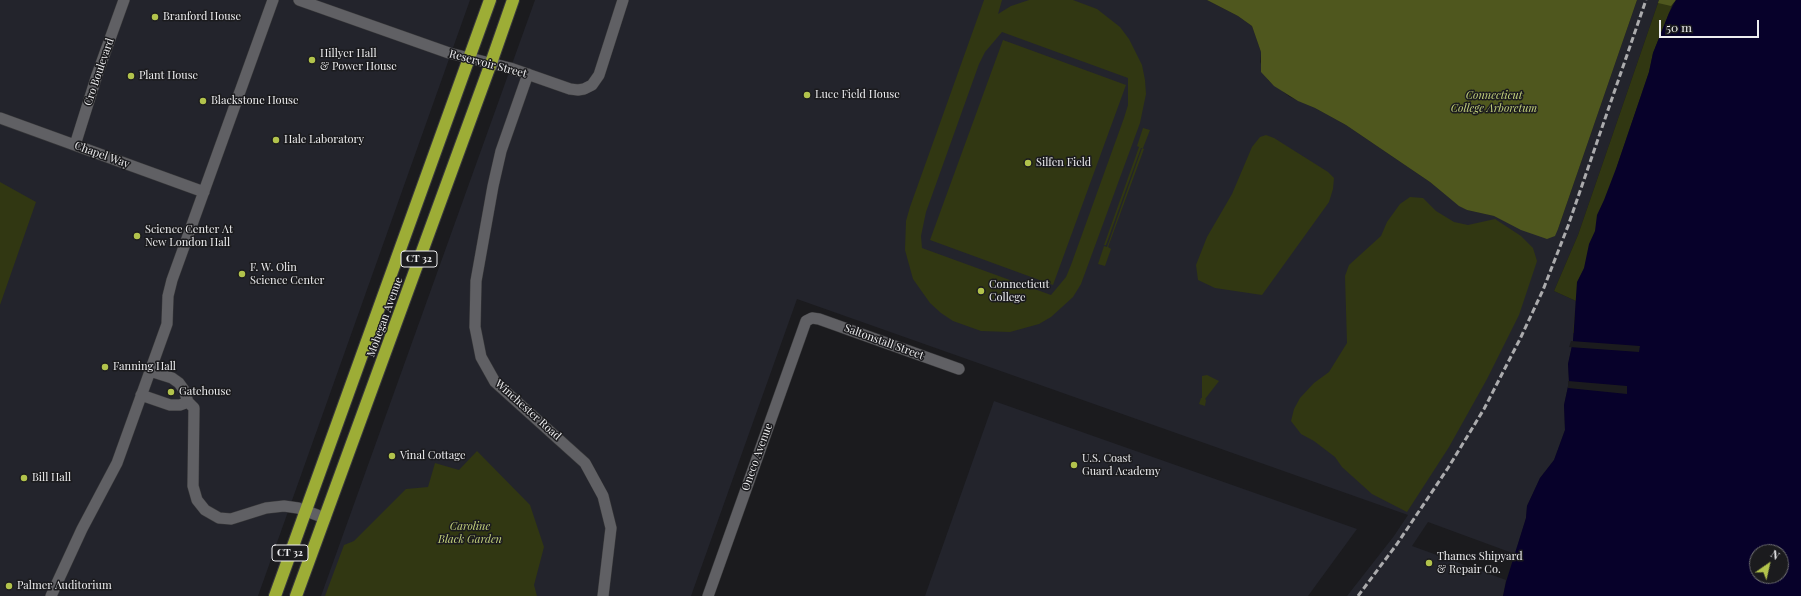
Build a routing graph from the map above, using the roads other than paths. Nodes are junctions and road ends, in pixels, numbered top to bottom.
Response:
1 (124, 0) edge
2 (273, 0) edge
3 (299, 0) edge
4 (490, 0) edge
5 (513, 0) edge
6 (623, 0) edge
7 (470, 59) junction
8 (491, 64) junction
9 (528, 74) junction
10 (0, 118) edge
11 (75, 145) junction
12 (204, 192) junction
13 (809, 319) joint
14 (959, 369) dead end
15 (150, 371) junction
16 (142, 395) junction
17 (188, 402) junction
18 (306, 511) junction
19 (325, 518) junction
20 (51, 596) edge
21 (275, 596) edge
22 (296, 596) edge
23 (603, 596) edge
24 (708, 596) edge

1 - 11 street, Cro Boulevard
2 - 12 street
3 - 7 street, Reservoir Street
4 - 7 highway, Mohegan Avenue / CT 32
5 - 8 highway, Mohegan Avenue / CT 32
6 - 9 street, Reservoir Street
7 - 8 street, Reservoir Street
7 - 18 highway, Mohegan Avenue / CT 32
8 - 9 street, Reservoir Street
8 - 19 highway, Mohegan Avenue / CT 32
9 - 23 street, Winchester Road
10 - 11 street, Chapel Way
11 - 12 street, Chapel Way
12 - 15 street
13 - 14 street, Saltonstall Street
13 - 24 street, Oneco Avenue
15 - 16 street
15 - 17 street
16 - 17 street
16 - 20 street
17 - 18 street
18 - 19 street
18 - 21 highway, Mohegan Avenue / CT 32
19 - 22 highway, Mohegan Avenue / CT 32

